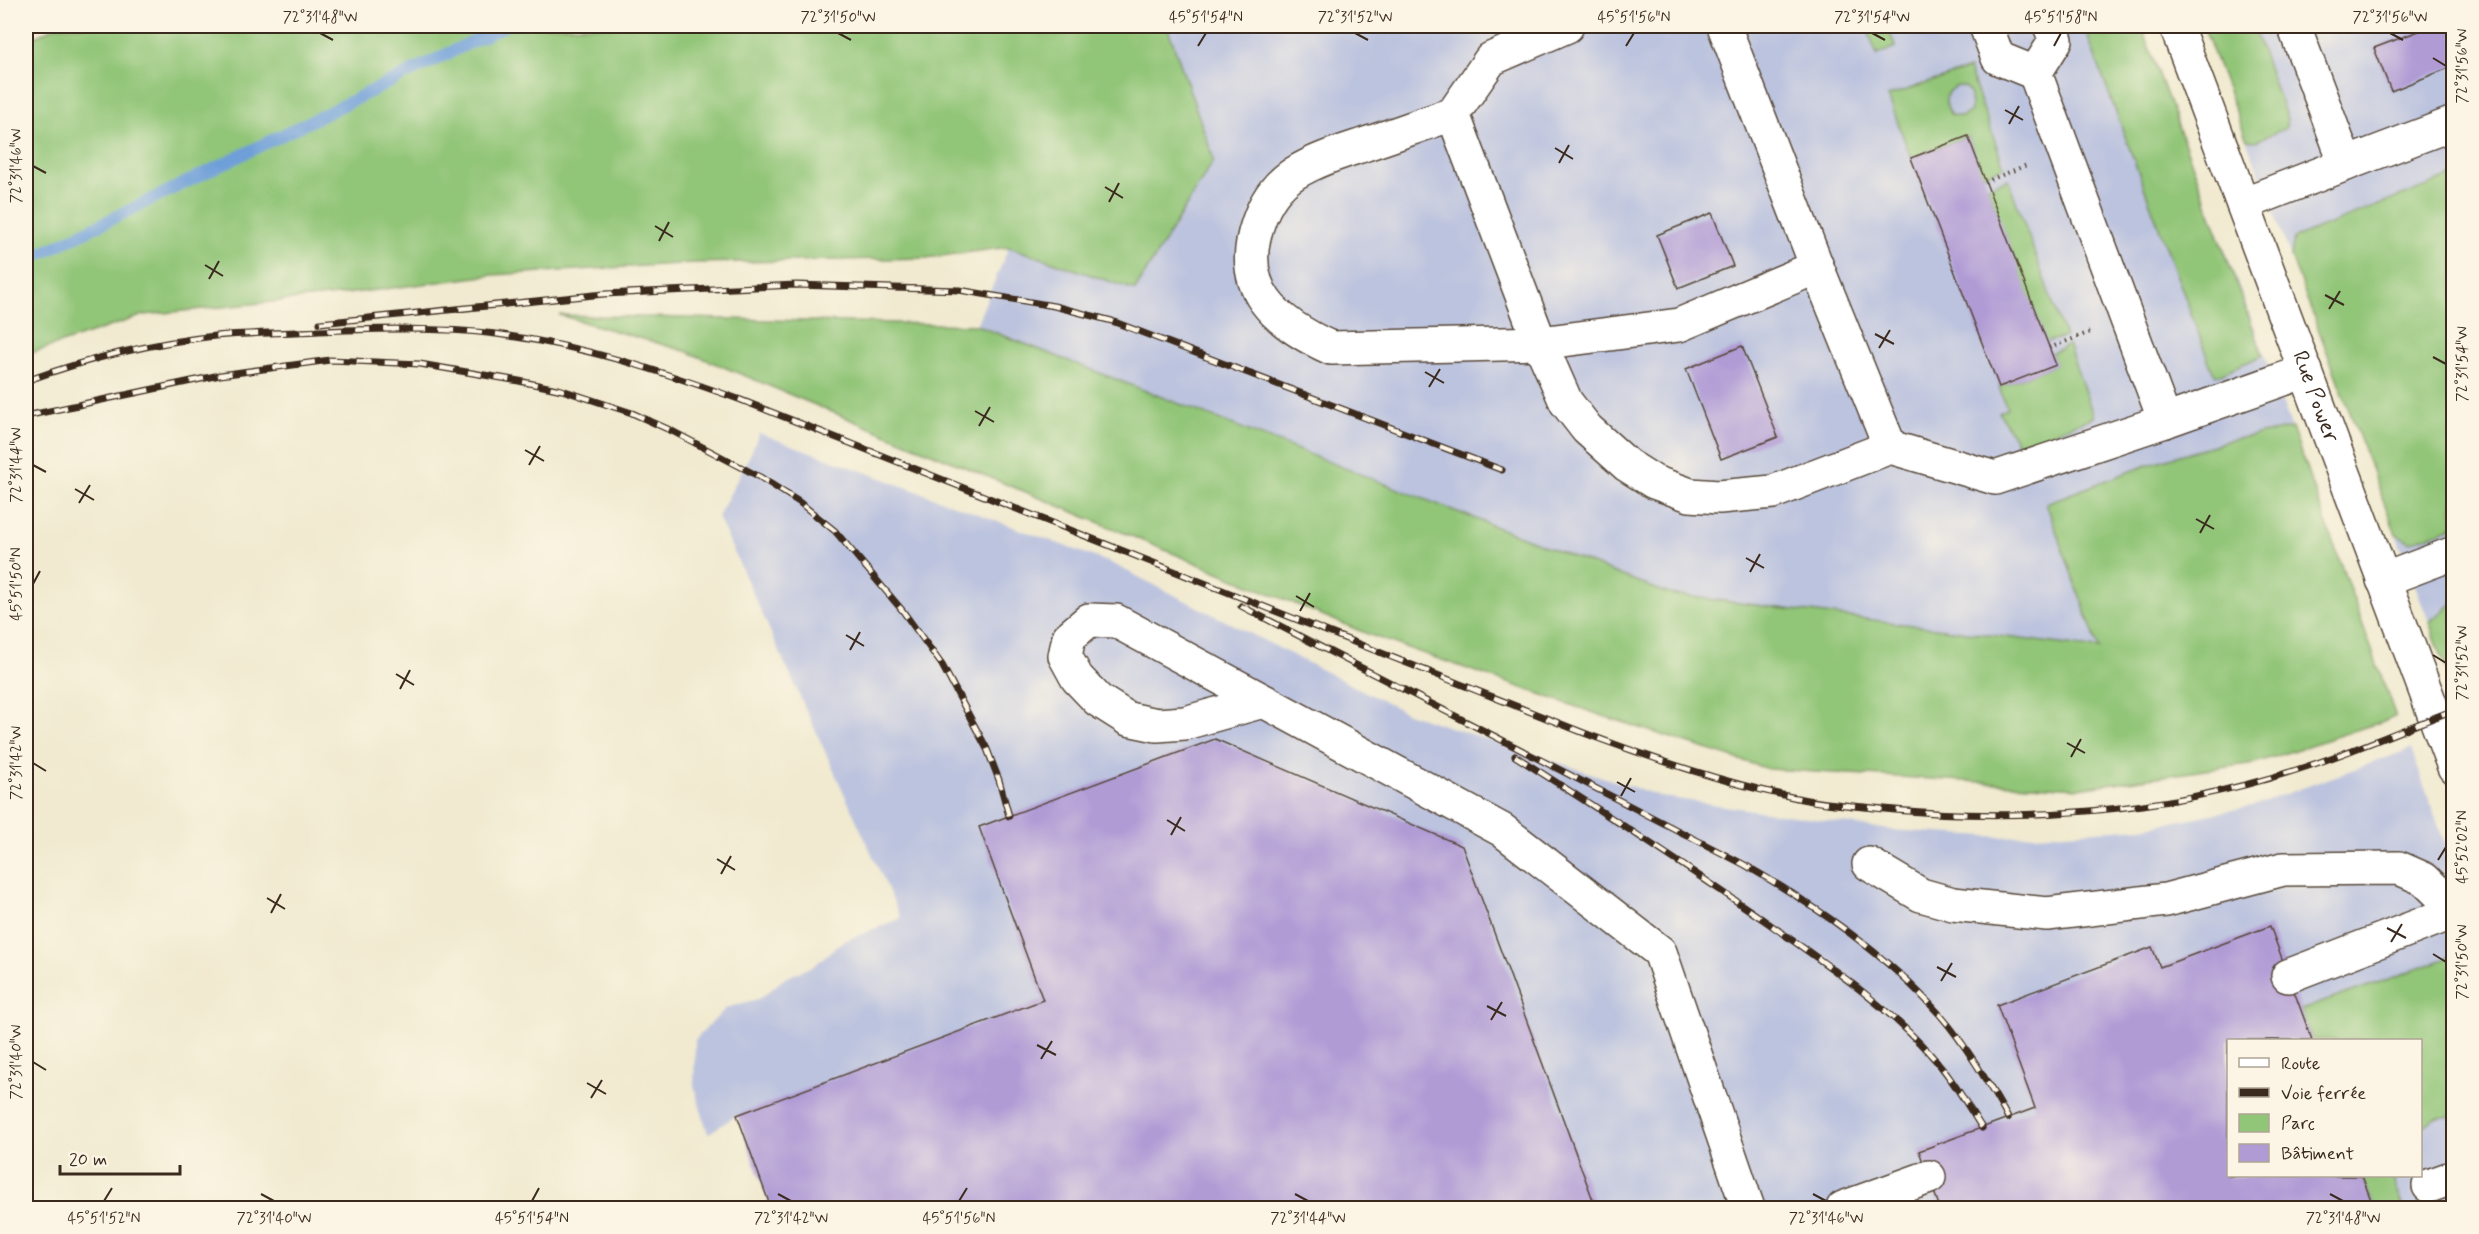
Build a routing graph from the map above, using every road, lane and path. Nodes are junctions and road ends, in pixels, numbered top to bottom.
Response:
1 (1567, 26) edge
2 (1724, 26) edge
3 (1986, 26) edge
4 (2050, 26) edge
5 (2176, 26) edge
6 (2304, 29) edge
7 (2035, 73) junction
8 (1453, 114) junction
9 (2454, 123) edge
10 (2346, 164) junction
11 (2006, 174) dead end
12 (1985, 182) dead end
13 (2243, 204) junction
14 (1818, 267) junction
15 (2066, 340) dead end
16 (1540, 343) junction
17 (2049, 348) dead end
18 (2306, 371) junction
19 (2165, 421) junction
20 (1890, 447) junction
21 (2454, 553) edge
22 (2383, 580) junction
23 (1263, 701) junction
24 (2454, 767) edge
25 (1869, 864) dead end
26 (2454, 910) edge
27 (2288, 976) dead end
28 (1929, 1178) dead end
29 (1748, 1209) edge
30 (1843, 1209) edge

1 - 8 street
2 - 14 street
3 - 7 street
4 - 7 street
5 - 13 street, Rue Power
6 - 10 street
7 - 19 street
8 - 16 street
8 - 16 street
9 - 10 street
10 - 13 street
11 - 12 path
13 - 18 street, Rue Power
14 - 16 street
14 - 20 street
15 - 17 path
16 - 20 street
18 - 19 street
18 - 22 street, Rue Power
19 - 20 street
21 - 22 street
22 - 24 street, Rue Power
23 - 23 street
23 - 29 street
25 - 26 street
26 - 27 street
28 - 30 street

